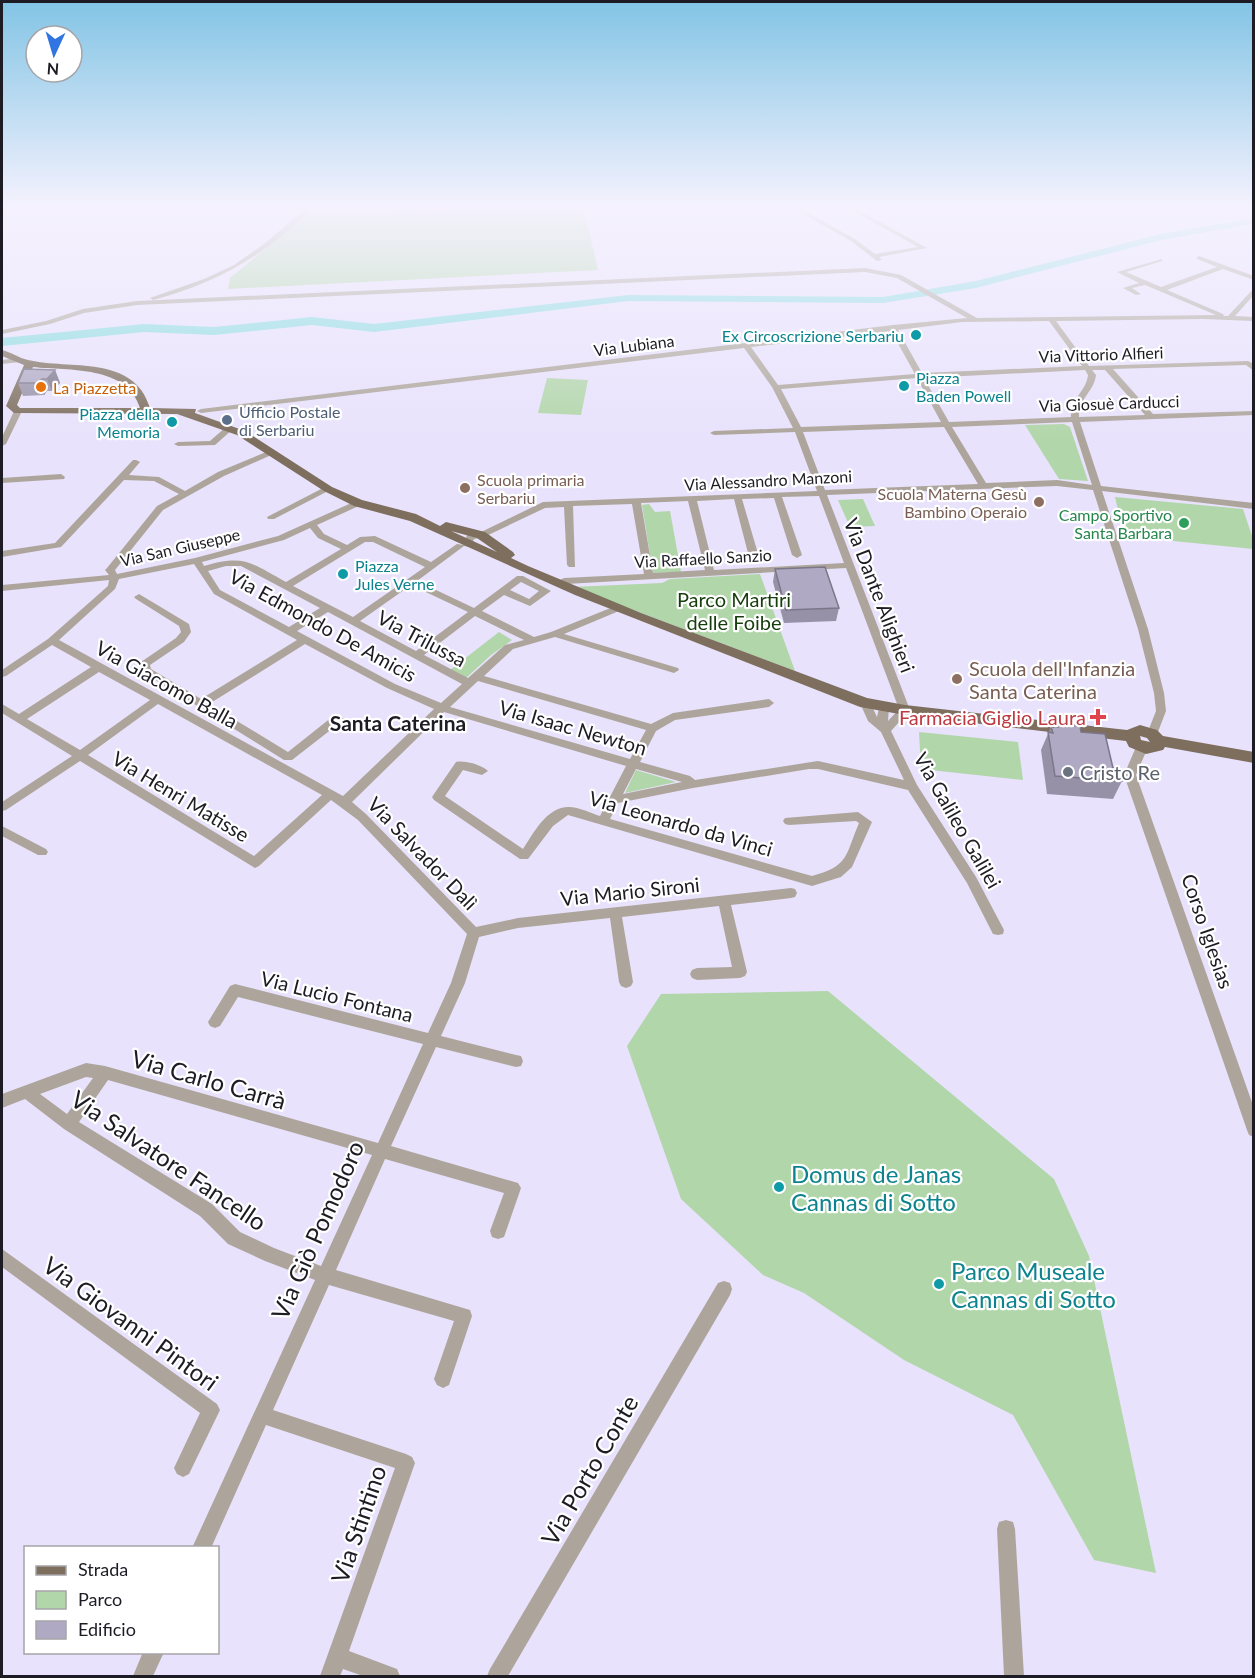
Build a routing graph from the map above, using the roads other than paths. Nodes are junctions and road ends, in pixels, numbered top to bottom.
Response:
1 (199, 283) edge
2 (583, 283) edge
3 (912, 283) edge
4 (1144, 283) edge
5 (1145, 283) edge
6 (1179, 283) edge
7 (1160, 290) junction
8 (1254, 290) edge
9 (1138, 294) dead end
10 (137, 303) junction
11 (1050, 318) junction
12 (1228, 318) junction
13 (974, 319) junction
14 (1254, 320) edge
15 (893, 327) junction
16 (2, 332) edge
17 (747, 347) junction
18 (2, 352) edge
19 (17, 360) junction
20 (2, 362) edge
21 (30, 363) junction
22 (1251, 366) edge
23 (1088, 368) junction
24 (1108, 368) junction
25 (919, 375) junction
26 (776, 387) junction
27 (10, 408) edge
28 (146, 411) junction
29 (1254, 413) edge
30 (200, 415) junction
31 (1151, 417) junction
32 (1075, 420) junction
33 (946, 424) junction
34 (229, 429) junction
35 (798, 430) junction
36 (714, 433) dead end
37 (2, 444) edge
38 (177, 444) dead end
39 (274, 452) junction
40 (136, 462) dead end
41 (61, 477) dead end
42 (123, 477) junction
43 (2, 480) edge
44 (983, 486) junction
45 (1098, 487) junction
46 (328, 489) junction
47 (821, 493) junction
48 (185, 494) junction
49 (777, 494) junction
50 (737, 496) junction
51 (692, 499) junction
52 (636, 501) junction
53 (358, 503) junction
54 (568, 504) junction
55 (1252, 506) edge
56 (271, 517) dead end
57 (412, 517) junction
58 (311, 524) junction
59 (481, 535) junction
60 (464, 546) junction
61 (347, 548) junction
62 (2, 554) edge
63 (797, 555) dead end
64 (754, 557) dead end
65 (572, 565) dead end
66 (850, 565) junction
67 (199, 566) junction
68 (431, 566) junction
69 (710, 573) junction
70 (115, 576) junction
71 (539, 576) junction
72 (649, 576) junction
73 (410, 581) junction
74 (559, 584) junction
75 (286, 586) junction
76 (2, 588) edge
77 (504, 591) dead end
78 (139, 597) dead end
79 (327, 608) junction
80 (616, 609) junction
81 (475, 613) junction
82 (353, 622) junction
83 (290, 631) junction
84 (555, 634) junction
85 (304, 640) junction
86 (533, 640) junction
87 (52, 641) junction
88 (417, 655) junction
89 (99, 667) junction
90 (674, 670) dead end
91 (2, 674) edge
92 (472, 680) junction
93 (158, 699) junction
94 (769, 703) dead end
95 (865, 703) junction
96 (201, 704) junction
97 (884, 707) junction
98 (2, 708) edge
99 (442, 708) junction
100 (905, 710) junction
101 (19, 719) junction
102 (352, 727) dead end
103 (652, 728) junction
104 (885, 730) junction
105 (1155, 737) junction
106 (1136, 742) junction
107 (78, 757) junction
108 (1254, 758) edge
109 (632, 764) junction
110 (482, 771) dead end
111 (693, 784) junction
112 (912, 786) junction
113 (330, 794) junction
114 (614, 800) junction
115 (345, 802) junction
116 (2, 807) edge
117 (603, 821) junction
118 (789, 821) dead end
119 (2, 831) edge
120 (42, 852) dead end
121 (791, 893) dead end
122 (724, 900) junction
123 (615, 912) junction
124 (998, 930) dead end
125 (474, 933) junction
126 (698, 974) dead end
127 (626, 982) dead end
128 (215, 1022) dead end
129 (432, 1040) junction
130 (516, 1061) dead end
131 (105, 1073) junction
132 (25, 1091) junction
133 (2, 1101) edge
134 (69, 1124) junction
135 (1254, 1130) edge
136 (380, 1152) junction
137 (498, 1231) dead end
138 (2, 1257) edge
139 (324, 1275) junction
140 (724, 1289) dead end
141 (442, 1379) dead end
142 (262, 1415) junction
143 (183, 1468) dead end
144 (1006, 1529) dead end
145 (202, 1546) edge
146 (154, 1654) edge
147 (337, 1657) junction
148 (143, 1677) edge
149 (330, 1677) edge
150 (390, 1677) edge
151 (497, 1677) edge
152 (1014, 1677) edge

1 - 10 street
2 - 10 street
3 - 13 street
4 - 9 street
5 - 7 street
6 - 7 street
7 - 12 street
8 - 12 street
10 - 16 street
11 - 12 street, Via Lubiana
11 - 13 street, Via Lubiana
11 - 23 street
12 - 14 street, Via Lubiana
13 - 15 street, Via Lubiana
15 - 17 street, Via Lubiana
15 - 25 street
17 - 26 street, Via Dante Alighieri
17 - 30 street, Via Lubiana
18 - 19 main road
19 - 20 street
19 - 21 main road
21 - 27 main road
21 - 28 main road
22 - 24 street, Via Vittorio Alfieri
23 - 24 street, Via Vittorio Alfieri
23 - 25 street, Via Vittorio Alfieri
23 - 32 street
24 - 31 street
25 - 26 street, Via Vittorio Alfieri
25 - 33 street
26 - 35 street, Via Dante Alighieri
27 - 28 main road
27 - 37 street
28 - 30 main road
29 - 31 street, Via Giosuè Carducci
30 - 34 main road
31 - 32 street, Via Giosuè Carducci
32 - 33 street, Via Giosuè Carducci
32 - 45 street
33 - 35 street, Via Giosuè Carducci
33 - 44 street
34 - 38 street
34 - 39 main road
35 - 36 street, Via Giosuè Carducci
35 - 47 street, Via Dante Alighieri
39 - 46 main road
39 - 48 street
40 - 42 street
41 - 43 street
42 - 48 street
42 - 62 street
44 - 45 street, Via Alessandro Manzoni
44 - 47 street, Via Alessandro Manzoni
45 - 55 street, Via Alessandro Manzoni
45 - 105 street
46 - 53 main road
46 - 56 street
47 - 49 street, Via Alessandro Manzoni
47 - 66 street, Via Dante Alighieri
48 - 70 street
49 - 50 street, Via Alessandro Manzoni
49 - 63 street
50 - 51 street, Via Alessandro Manzoni
50 - 64 street
51 - 52 street, Via Alessandro Manzoni
51 - 69 street
52 - 54 street, Via Alessandro Manzoni
52 - 72 street
53 - 57 main road
53 - 58 street, Via San Giuseppe
54 - 59 street, Via Alessandro Manzoni
54 - 65 street
57 - 59 main road
57 - 60 main road
58 - 61 street
58 - 67 street, Via San Giuseppe
59 - 60 street, Via Alessandro Manzoni
59 - 71 main road
60 - 68 street, Via Alessandro Manzoni
60 - 71 main road
61 - 68 street
61 - 75 street
66 - 69 street, Via Raffaello Sanzio
66 - 100 street, Via Dante Alighieri
67 - 70 street, Via San Giuseppe
67 - 75 street, Via Trilussa
67 - 83 street, Via Edmondo De Amicis
68 - 73 street, Via Alessandro Manzoni
69 - 72 street, Via Raffaello Sanzio
70 - 76 street, Via San Giuseppe
70 - 87 street
71 - 74 main road
72 - 74 street, Via Raffaello Sanzio
73 - 81 street
73 - 82 street, Via Alessandro Manzoni
74 - 80 main road
75 - 79 street, Via Trilussa
77 - 81 street
78 - 96 street
79 - 82 street, Via Trilussa
79 - 83 street
80 - 84 street
80 - 95 main road
81 - 86 street
81 - 88 street
82 - 88 street, Via Trilussa
83 - 85 street, Via Edmondo De Amicis
84 - 86 street
84 - 90 street
85 - 96 street
85 - 99 street, Via Edmondo De Amicis
86 - 92 street
87 - 89 street, Via Giacomo Balla
87 - 91 street
88 - 92 street, Via Trilussa
89 - 93 street, Via Giacomo Balla
89 - 101 street
92 - 99 street
92 - 103 street, Via Trilussa
93 - 107 street
93 - 113 street, Via Giacomo Balla
94 - 103 street
95 - 97 main road
95 - 104 street, Via Galileo Galilei
96 - 102 street
97 - 100 main road
97 - 104 street, Via Galileo Galilei
98 - 101 street, Via Henri Matisse
99 - 109 street, Via Isaac Newton
99 - 115 street
100 - 104 street
100 - 106 main road
101 - 107 street, Via Henri Matisse
103 - 109 street
104 - 112 street, Via Galileo Galilei
105 - 106 main road
105 - 108 main road
106 - 135 street, Corso Iglesias
107 - 113 street, Via Henri Matisse
107 - 116 street
109 - 111 street, Via Isaac Newton
109 - 114 street
110 - 117 street, Via Leonardo da Vinci
111 - 112 street
111 - 114 street
112 - 124 street, Via Galileo Galilei
113 - 115 street, Via Giacomo Balla
114 - 117 street
115 - 125 street, Via Salvador Dalì
117 - 118 street, Via Leonardo da Vinci
119 - 120 street
121 - 122 street, Via Mario Sironi
122 - 123 street, Via Mario Sironi
122 - 126 street
123 - 125 street, Via Mario Sironi
123 - 127 street
125 - 129 street, Via Giò Pomodoro
128 - 129 street, Via Lucio Fontana
129 - 130 street
129 - 136 street, Via Giò Pomodoro
131 - 132 street, Via Carlo Carrà
131 - 134 street
131 - 136 street, Via Carlo Carrà
132 - 133 street
132 - 134 street, Via Salvatore Fancello
134 - 139 street, Via Salvatore Fancello
136 - 137 street, Via Carlo Carrà
136 - 139 street, Via Giò Pomodoro
138 - 143 street, Via Giovanni Pintori
139 - 141 street, Via Salvatore Fancello
139 - 142 street, Via Giò Pomodoro
140 - 151 street, Via Porto Conte
142 - 145 street, Via Giò Pomodoro
142 - 147 street, Via Stintino
144 - 152 street
146 - 148 street
147 - 149 street, Via Stintino
147 - 150 street

